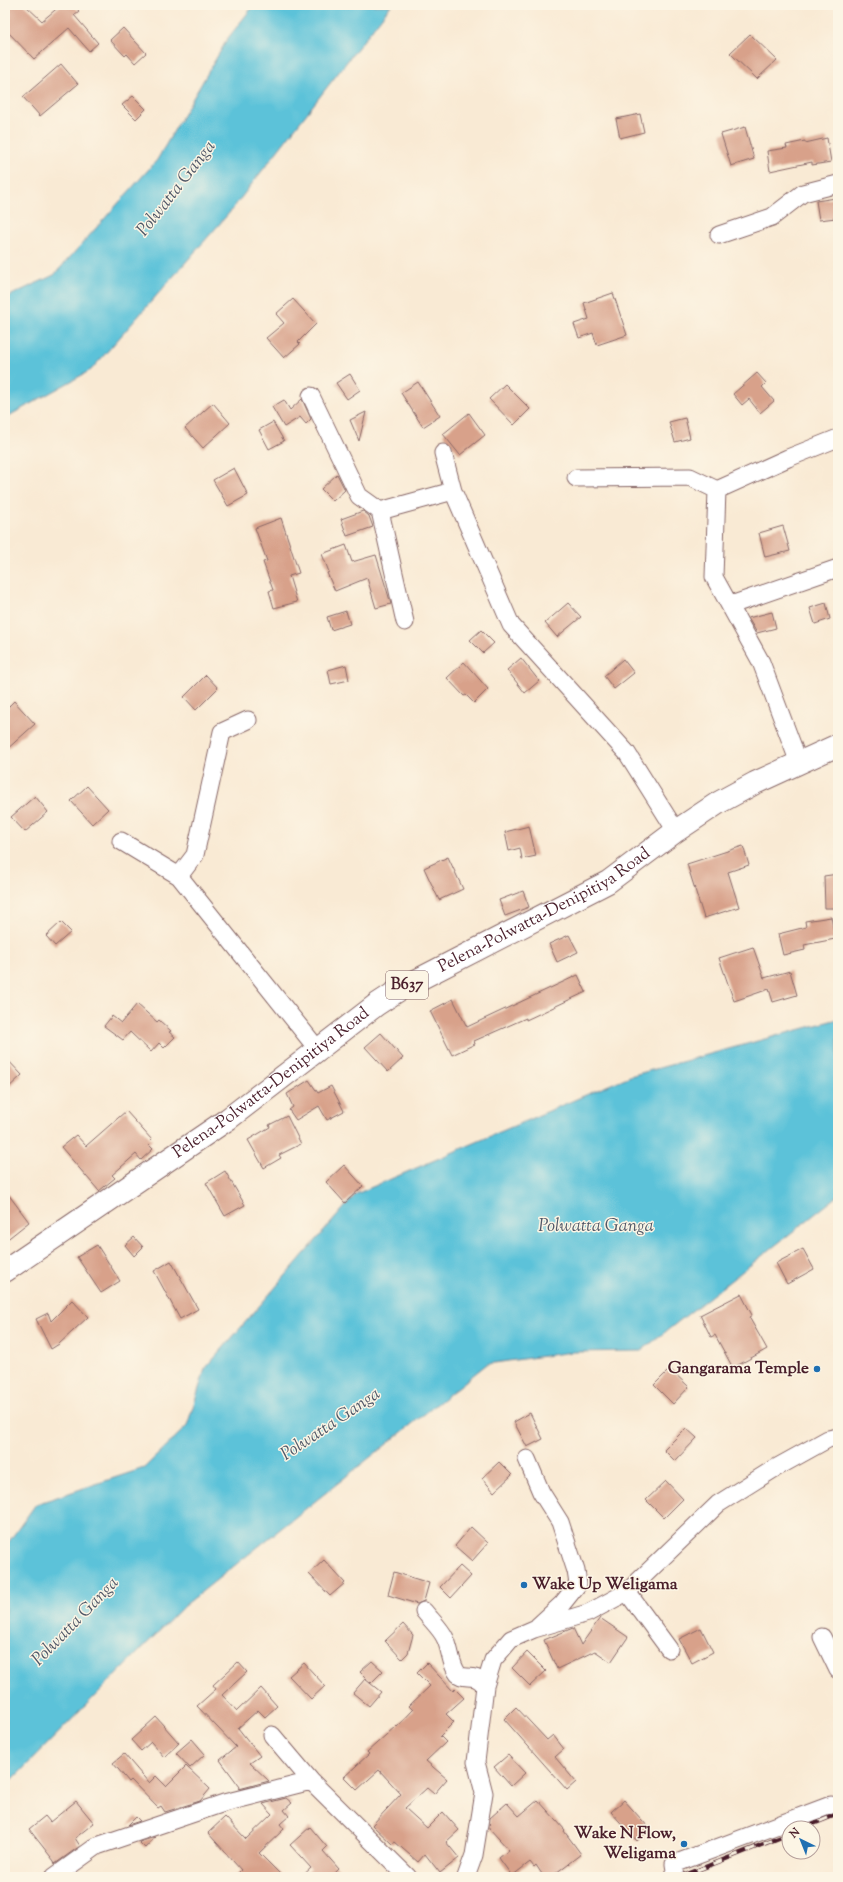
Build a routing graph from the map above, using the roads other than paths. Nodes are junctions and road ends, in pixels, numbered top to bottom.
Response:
1 (838, 184) edge
2 (718, 235) dead end
3 (311, 396) dead end
4 (838, 438) edge
5 (443, 453) dead end
6 (576, 478) dead end
7 (717, 490) junction
8 (453, 491) junction
9 (380, 511) junction
10 (838, 568) edge
11 (731, 605) junction
12 (405, 622) dead end
13 (248, 720) dead end
14 (838, 745) edge
15 (799, 763) junction
16 (676, 832) junction
17 (121, 841) dead end
18 (179, 876) junction
19 (318, 1051) junction
20 (5, 1271) edge
21 (838, 1437) edge
22 (527, 1459) dead end
23 (627, 1592) junction
24 (424, 1611) dead end
25 (534, 1629) junction
26 (822, 1637) dead end
27 (670, 1649) dead end
28 (838, 1670) edge
29 (485, 1686) junction
30 (272, 1735) dead end
31 (311, 1781) junction
32 (831, 1805) dead end
33 (54, 1877) edge
34 (408, 1877) edge
35 (466, 1877) edge
36 (676, 1877) edge

1 - 2 street
3 - 9 street
4 - 7 street
5 - 8 street
6 - 7 street
7 - 11 street
8 - 9 street
8 - 16 street
9 - 12 street
10 - 11 street
11 - 15 street
13 - 18 street
14 - 15 main road, Pelena-Polwatta-Denipitiya Road / B637
15 - 16 main road, Pelena-Polwatta-Denipitiya Road / B637
16 - 19 main road, Pelena-Polwatta-Denipitiya Road / B637
17 - 18 street
18 - 19 street
19 - 20 main road, Pelena-Polwatta-Denipitiya Road / B637
21 - 23 street
22 - 25 street
23 - 25 street
23 - 27 street
24 - 29 street
25 - 29 street
26 - 28 street
29 - 35 street
30 - 31 street
31 - 33 street
31 - 34 street
32 - 36 street

